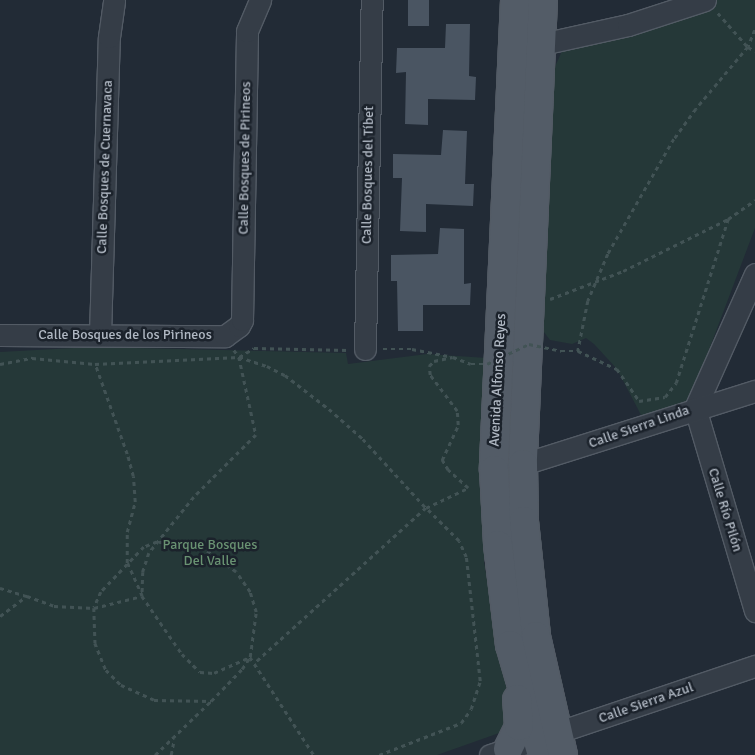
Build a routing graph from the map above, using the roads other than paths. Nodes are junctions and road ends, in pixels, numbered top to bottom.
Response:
1 (114, 0) edge
2 (372, 0) edge
3 (515, 0) edge
4 (543, 0) edge
5 (255, 2) edge
6 (710, 5) edge
7 (542, 44) junction
8 (755, 274) edge
9 (242, 320) joint
10 (0, 335) edge
11 (100, 335) junction
12 (365, 349) road end
13 (755, 390) edge
14 (695, 408) junction
15 (522, 464) junction
16 (755, 611) edge
17 (510, 645) junction
18 (755, 666) edge
19 (550, 746) edge
20 (499, 752) edge

1 - 11 street, Calle Bosques de Cuernavaca
2 - 12 street, Calle Bosques del Tíbet
3 - 17 main road, Avenida Alfonso Reyes
4 - 7 main road, Avenida Alfonso Reyes
5 - 9 street, Calle Bosques de Pirineos
6 - 7 street
7 - 15 main road, Avenida Alfonso Reyes
8 - 14 street
9 - 11 street, Calle Bosques de los Pirineos
10 - 11 street, Calle Bosques de los Pirineos
13 - 14 street, Calle Sierra Linda
14 - 15 street, Calle Sierra Linda
14 - 16 street, Calle Río Pilón
15 - 19 main road, Avenida Alfonso Reyes
17 - 19 main road, Avenida Alfonso Reyes
17 - 20 main road
18 - 19 street, Calle Sierra Azul
19 - 20 street, Calle Sierra Azul

